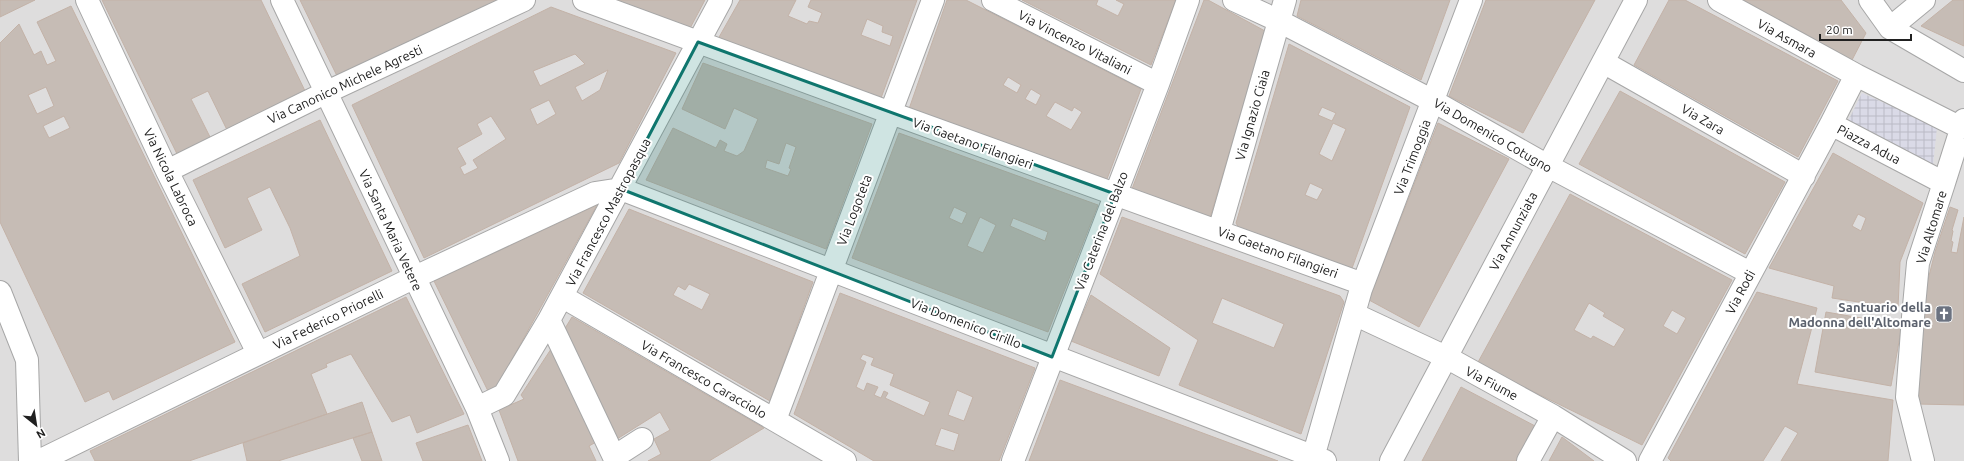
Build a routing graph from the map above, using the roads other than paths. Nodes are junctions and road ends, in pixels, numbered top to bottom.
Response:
1 (87, 0) edge
2 (282, 0) edge
3 (524, 0) edge
4 (584, 0) edge
5 (721, 0) edge
6 (933, 0) edge
7 (993, 0) edge
8 (1188, 0) edge
9 (1234, 0) edge
10 (1286, 0) edge
11 (1471, 0) edge
12 (1636, 0) edge
13 (1719, 0) edge
14 (1870, 0) edge
15 (1924, 0) edge
16 (1279, 21) junction
17 (1890, 28) junction
18 (698, 42) junction
19 (1603, 62) junction
20 (1964, 71) edge
21 (1856, 75) junction
22 (1158, 84) junction
23 (327, 92) junction
24 (1433, 101) junction
25 (891, 113) junction
26 (1831, 124) junction
27 (1963, 124) edge
28 (1548, 166) junction
29 (167, 170) junction
30 (1804, 176) junction
31 (1944, 183) junction
32 (621, 189) junction
33 (1115, 194) junction
34 (1219, 231) junction
35 (831, 271) junction
36 (1750, 273) junction
37 (413, 278) junction
38 (1363, 284) junction
39 (0, 292) edge
40 (563, 297) junction
41 (1354, 314) junction
42 (550, 320) junction
43 (258, 353) junction
44 (1052, 357) junction
45 (1446, 358) junction
46 (477, 408) junction
47 (1553, 416) junction
48 (775, 420) junction
49 (642, 439) dead end
50 (1316, 460) edge
51 (30, 461) edge
52 (39, 461) edge
53 (498, 461) edge
54 (845, 461) edge
55 (1013, 461) edge
56 (1390, 461) edge
57 (1528, 461) edge
58 (1625, 461) edge
59 (1650, 461) edge
60 (1923, 461) edge

1 - 29 street, Via Nicola Labroca
2 - 23 street, Via Santa Maria Vetere
3 - 23 street, Via Canonico Michele Agresti
4 - 18 street, Via Gaetano Filangieri
5 - 18 street, Via Francesco Mastropasqua
6 - 25 street, Via Logoteta
7 - 22 street, Via Vincenzo Vitaliani
8 - 22 street, Via Caterina del Balzo
9 - 16 street, Via Domenico Cotugno
10 - 16 street, Via Ignazio Ciaia
11 - 24 street, Via Trimoggia
12 - 19 street, Via Annunziata
13 - 21 street, Via Asmara
14 - 17 street
15 - 17 street
16 - 24 street, Via Domenico Cotugno
16 - 34 street, Via Ignazio Ciaia
17 - 20 street
18 - 25 street, Via Gaetano Filangieri
18 - 32 street, Via Francesco Mastropasqua
19 - 28 street, Via Annunziata
19 - 30 street, Via Zara
21 - 26 street, Piazza Adua
21 - 27 street
22 - 33 street, Via Caterina del Balzo
23 - 29 street, Via Canonico Michele Agresti
23 - 37 street, Via Santa Maria Vetere
24 - 28 street, Via Domenico Cotugno
24 - 38 street, Via Trimoggia
25 - 33 street, Via Gaetano Filangieri
25 - 35 street, Via Logoteta
26 - 30 street, Via Rodi
26 - 31 street, Piazza Adua
27 - 31 street
28 - 36 street, Via Domenico Cotugno
28 - 45 street, Via Annunziata
29 - 43 street, Via Nicola Labroca
30 - 36 street, Via Rodi
31 - 60 street, Via Altomare
32 - 35 street, Via Domenico Cirillo
32 - 37 street, Via Federico Priorelli
32 - 40 street, Via Francesco Mastropasqua
33 - 34 street, Via Gaetano Filangieri
33 - 44 street, Via Caterina del Balzo
34 - 38 street, Via Gaetano Filangieri
35 - 44 street, Via Domenico Cirillo
35 - 48 street, Via Logoteta
36 - 59 street, Via Rodi
37 - 43 street, Via Federico Priorelli
37 - 46 street, Via Santa Maria Vetere
38 - 41 street, Via Trimoggia
39 - 51 street
40 - 42 street, Via Francesco Mastropasqua
40 - 48 street, Via Francesco Caracciolo
41 - 45 street, Via Fiume
41 - 50 street
42 - 46 street, Via Francesco Mastropasqua
42 - 49 street
43 - 52 street, Via Federico Priorelli
44 - 50 street, Via Domenico Cirillo
44 - 55 street, Via Caterina del Balzo
45 - 47 street, Via Fiume
45 - 56 street, Via Annunziata
46 - 53 street, Via Santa Maria Vetere
47 - 57 street
47 - 58 street, Via Fiume
48 - 54 street, Via Francesco Caracciolo

